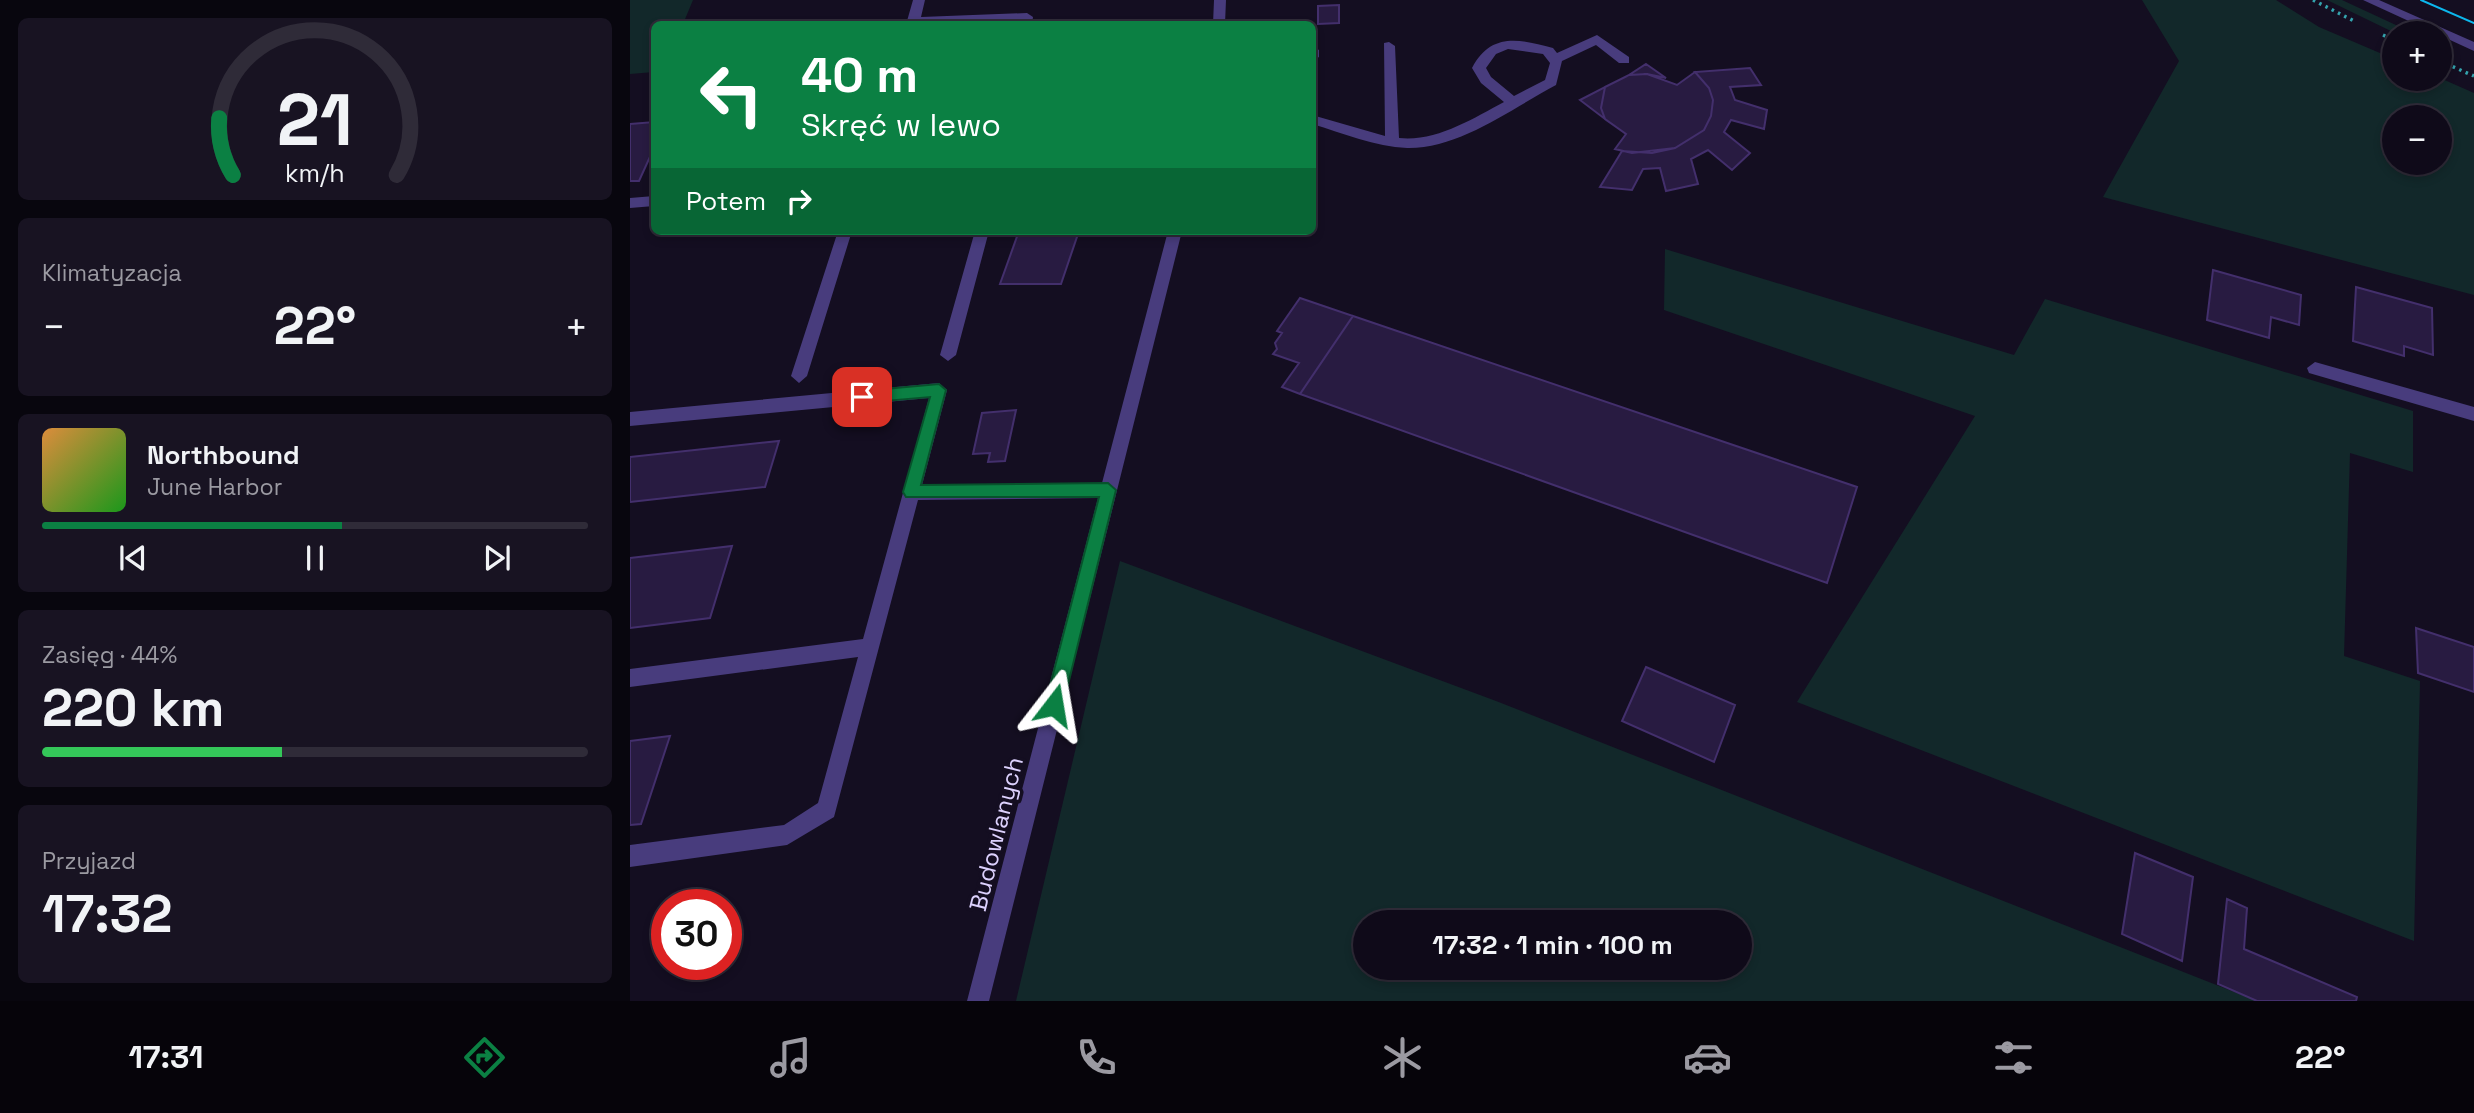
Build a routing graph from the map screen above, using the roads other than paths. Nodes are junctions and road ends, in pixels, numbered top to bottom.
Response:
1 (919, 0) edge
2 (1220, 0) edge
3 (2369, 0) edge
4 (913, 21) edge
5 (913, 21) edge
6 (1026, 21) edge
7 (1219, 21) edge
8 (1389, 46) dead end
9 (2474, 47) edge
10 (1554, 60) junction
11 (1624, 60) dead end
12 (1512, 102) junction
13 (1316, 120) edge
14 (1392, 141) junction
15 (651, 201) edge
16 (630, 203) edge
17 (844, 235) edge
18 (981, 235) edge
19 (1174, 235) edge
20 (948, 355) dead end
21 (2315, 368) dead end
22 (799, 376) dead end
23 (2474, 414) edge
24 (630, 419) edge
25 (1108, 490) junction
26 (911, 492) junction
27 (870, 647) junction
28 (630, 678) edge
29 (630, 856) edge
30 (978, 1001) edge

1 - 4 street
2 - 7 street
3 - 9 street
5 - 6 street
8 - 14 street
10 - 11 street
10 - 12 street
10 - 12 street
12 - 14 street
13 - 14 street
15 - 16 street
17 - 22 street
18 - 20 street
19 - 25 street, Budowlanych
21 - 23 street
24 - 26 street
25 - 26 street
25 - 30 street, Budowlanych
26 - 27 street
27 - 28 street
27 - 29 street

